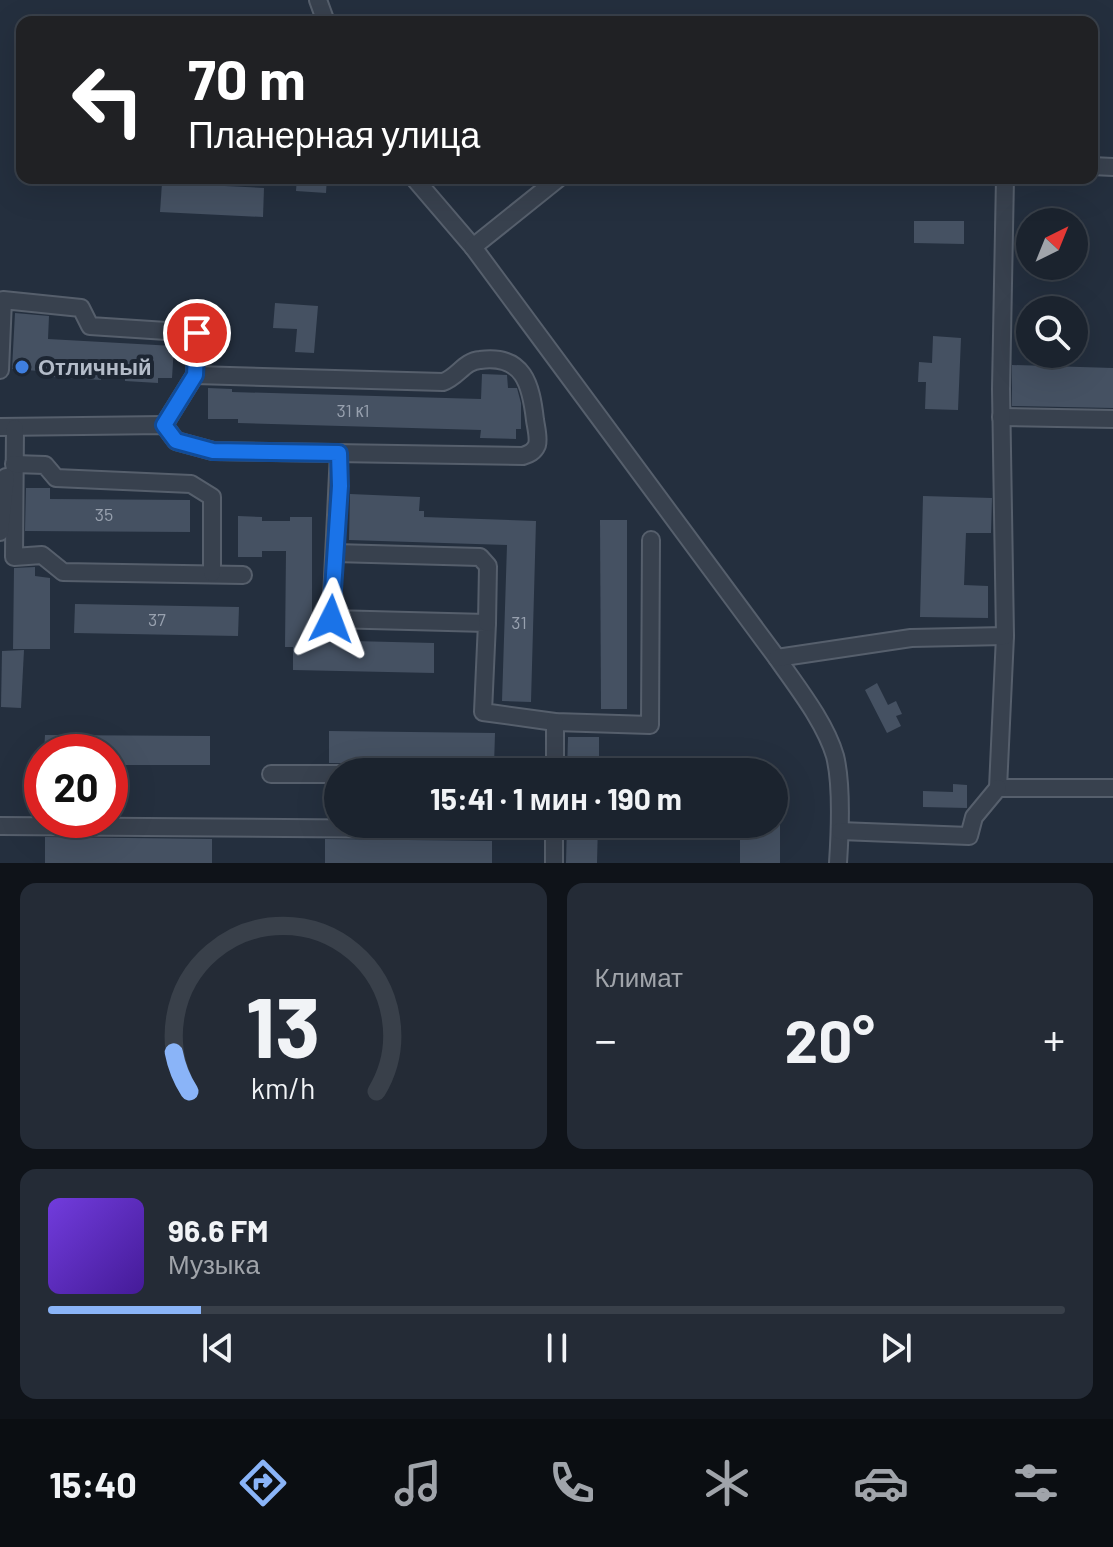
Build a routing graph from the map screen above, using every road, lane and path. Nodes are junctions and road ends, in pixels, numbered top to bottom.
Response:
1 (419, 184) edge
2 (552, 184) edge
3 (1005, 184) edge
4 (473, 247) junction
5 (0, 370) edge
6 (195, 375) junction
7 (1001, 417) junction
8 (1113, 419) edge
9 (164, 425) junction
10 (7, 427) edge
11 (339, 453) junction
12 (14, 464) junction
13 (2, 490) edge
14 (0, 532) edge
15 (651, 540) dead end
16 (335, 553) junction
17 (212, 573) junction
18 (243, 575) dead end
19 (487, 623) junction
20 (1005, 636) junction
21 (777, 658) junction
22 (555, 722) junction
23 (555, 758) edge
24 (271, 774) dead end
25 (324, 774) edge
26 (998, 788) junction
27 (1113, 788) edge
28 (0, 826) edge
29 (324, 827) edge
30 (840, 831) junction
31 (554, 838) edge
32 (554, 863) edge
33 (838, 863) edge

1 - 4 street
2 - 4 street
3 - 7 street
4 - 21 street
5 - 6 street
6 - 9 street
6 - 11 street
7 - 8 street
7 - 20 street
9 - 10 street
9 - 11 street
10 - 12 street
10 - 13 street
11 - 16 street
12 - 17 street
12 - 17 street
13 - 14 street
15 - 22 street
16 - 19 street
16 - 19 street
17 - 18 street
19 - 22 street
20 - 21 street
20 - 26 street
21 - 30 street
22 - 23 street
24 - 25 street
26 - 27 street
26 - 30 street
28 - 29 street
30 - 33 street
31 - 32 street

